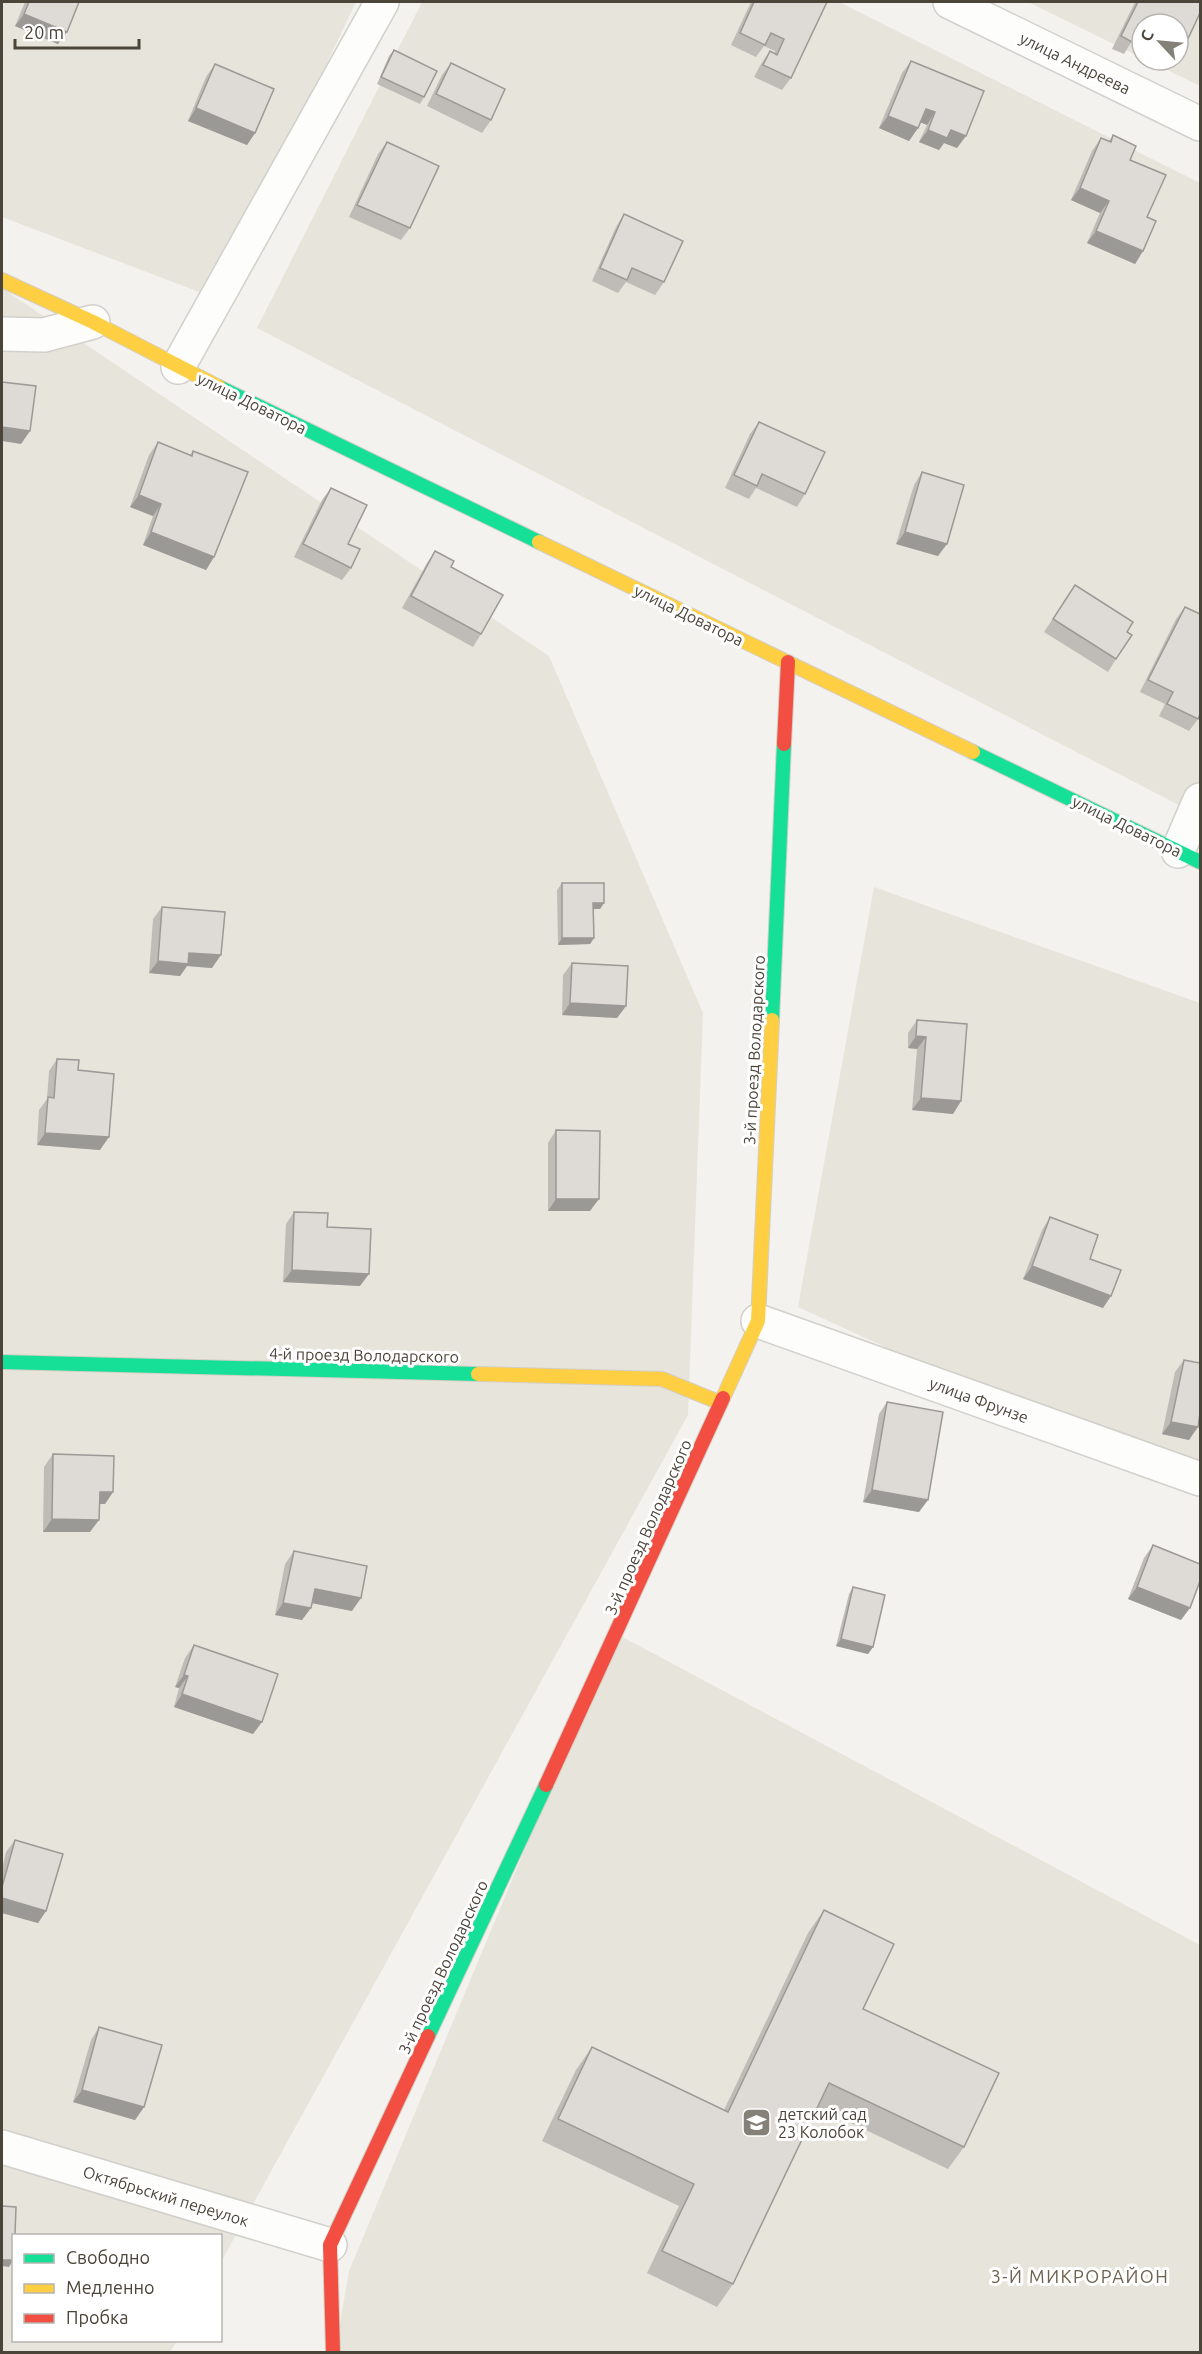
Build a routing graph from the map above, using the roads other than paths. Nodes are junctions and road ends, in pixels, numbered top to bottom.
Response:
1 (382, 2) edge
2 (950, 2) edge
3 (1200, 124) edge
4 (2, 280) edge
5 (93, 322) junction
6 (2, 334) edge
7 (178, 367) junction
8 (788, 662) junction
9 (1200, 800) edge
10 (1189, 856) edge
11 (758, 1321) junction
12 (2, 1362) edge
13 (722, 1403) junction
14 (1200, 1479) edge
15 (2, 2147) edge
16 (330, 2245) junction
17 (333, 2352) edge

1 - 7 street, улица Доватора
2 - 3 street, улица Андреева
4 - 5 street, улица Доватора
5 - 6 street
5 - 7 street, улица Доватора
7 - 8 street, улица Доватора
8 - 10 street, улица Доватора
8 - 11 street, 3-й проезд Володарского
9 - 10 street
11 - 13 street, 3-й проезд Володарского
11 - 14 street, улица Фрунзе
12 - 13 street, 4-й проезд Володарского
13 - 16 street, 3-й проезд Володарского
15 - 16 street, Октябрьский переулок
16 - 17 street, 3-й проезд Володарского

